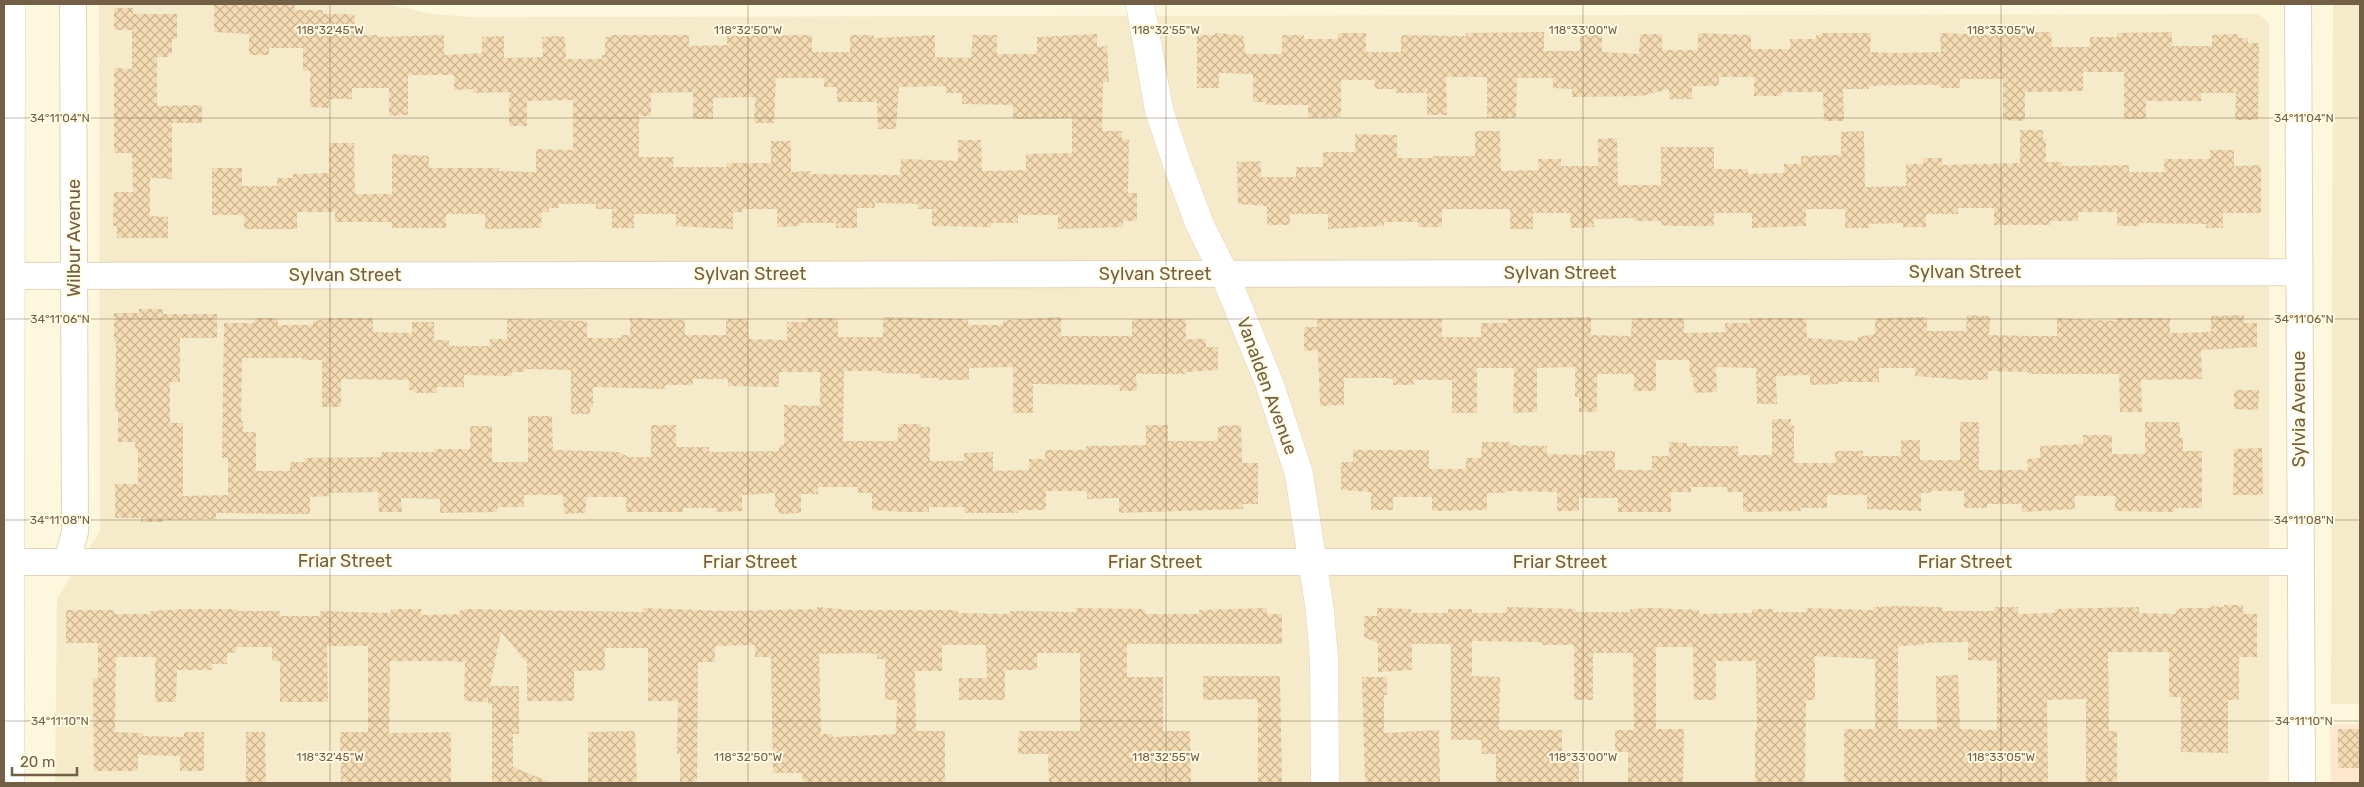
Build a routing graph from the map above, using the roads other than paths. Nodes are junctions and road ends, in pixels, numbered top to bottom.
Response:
1 (11, 4) edge
2 (73, 4) edge
3 (1140, 4) edge
4 (2298, 4) edge
5 (2299, 272) junction
6 (1224, 273) junction
7 (74, 275) junction
8 (11, 276) junction
9 (67, 561) junction
10 (11, 562) junction
11 (1314, 562) junction
12 (2300, 562) junction
13 (10, 783) edge
14 (1325, 783) edge
15 (2302, 783) edge

1 - 8 street
2 - 7 street, Wilbur Avenue
3 - 6 street, Vanalden Avenue
4 - 5 street, Sylvia Avenue
5 - 6 street, Sylvan Street
5 - 12 street, Sylvia Avenue
6 - 7 street, Sylvan Street
6 - 11 street, Vanalden Avenue
7 - 8 street, Sylvan Street
7 - 9 street, Wilbur Avenue
8 - 10 street
9 - 10 street, Friar Street
9 - 11 street, Friar Street
10 - 13 street
11 - 12 street, Friar Street
11 - 14 street, Vanalden Avenue
12 - 15 street, Sylvia Avenue

